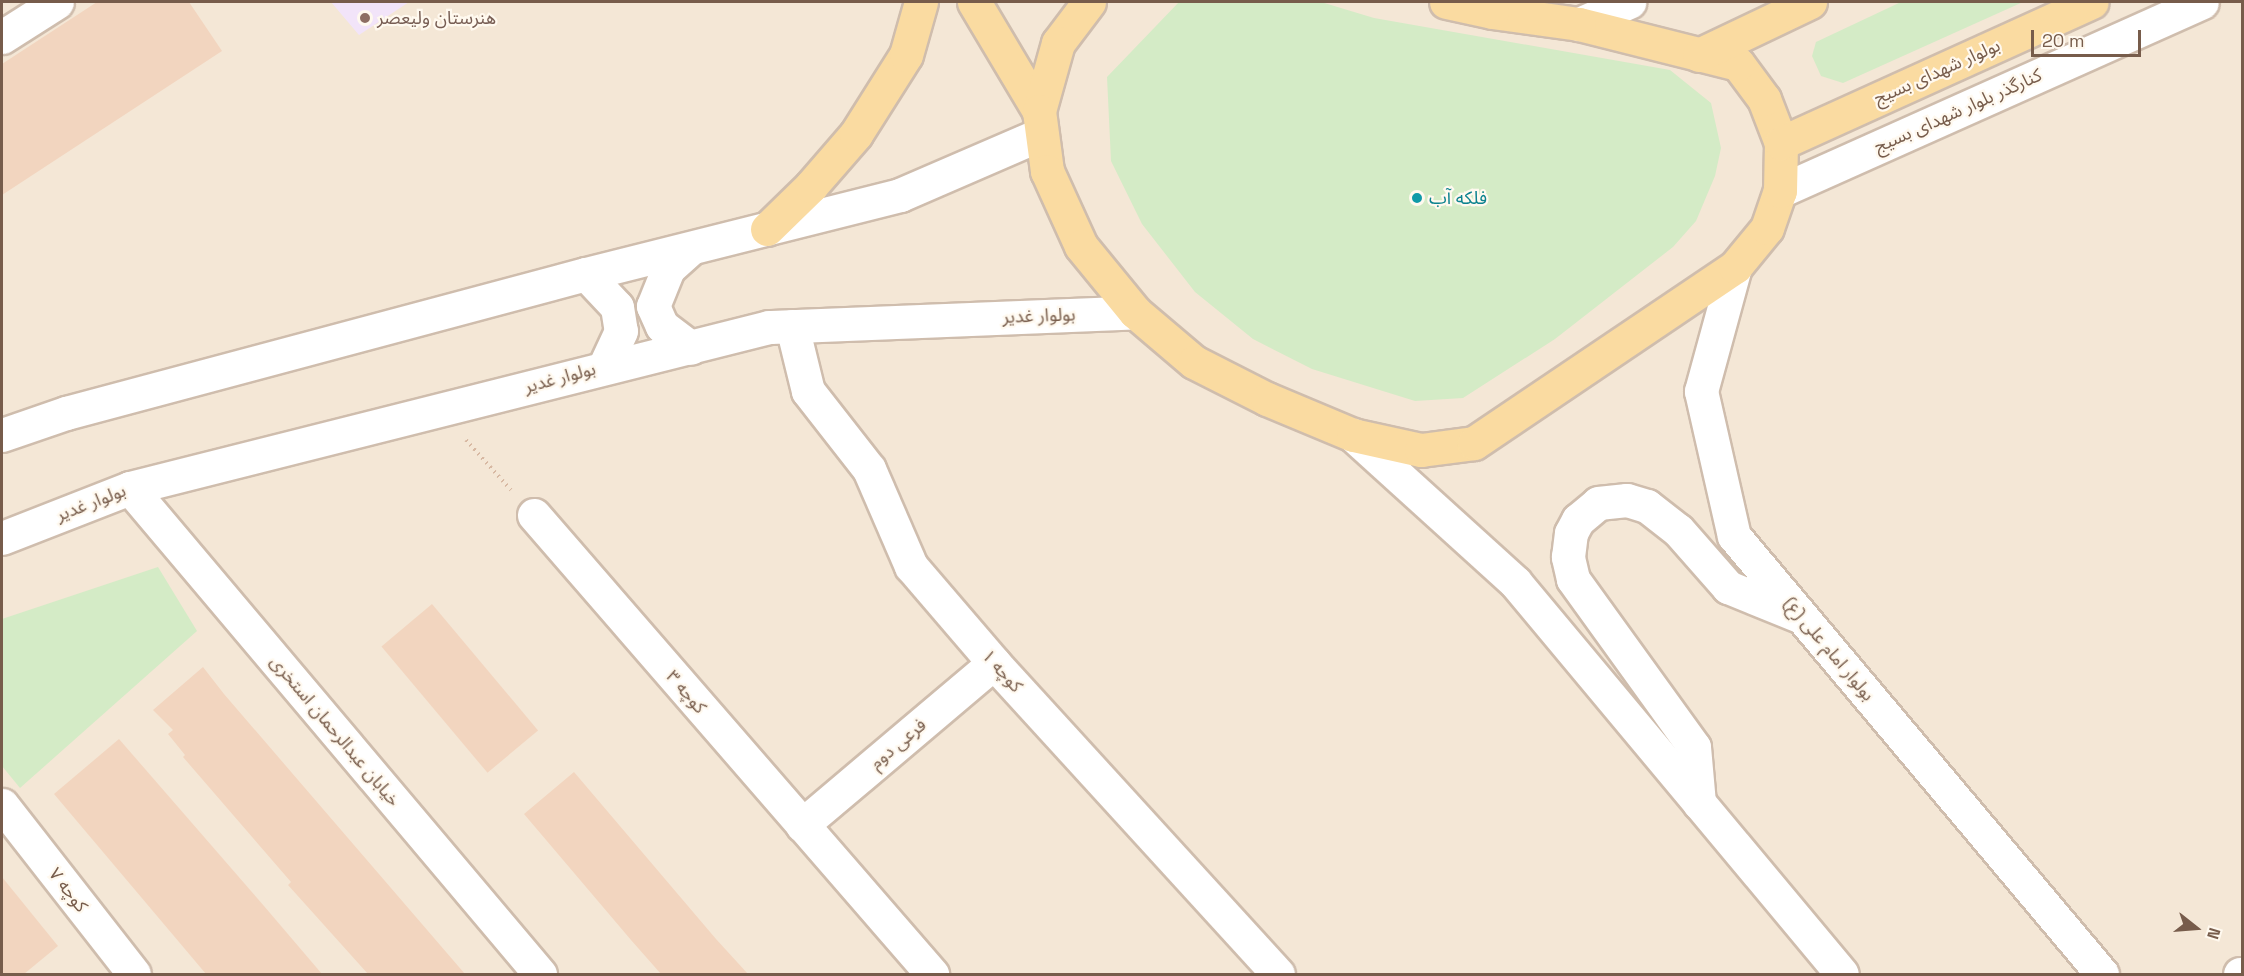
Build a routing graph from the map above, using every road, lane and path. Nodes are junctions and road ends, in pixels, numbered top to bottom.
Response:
1 (57, 2) edge
2 (921, 2) edge
3 (974, 2) edge
4 (1089, 2) edge
5 (1446, 2) edge
6 (1629, 2) edge
7 (1810, 2) edge
8 (2092, 2) edge
9 (2202, 2) edge
10 (1579, 24) junction
11 (2, 37) edge
12 (1699, 54) junction
13 (1040, 123) junction
14 (1781, 143) junction
15 (1780, 191) junction
16 (767, 229) junction
17 (690, 249) junction
18 (1735, 267) junction
19 (586, 274) junction
20 (1135, 312) junction
21 (792, 326) junction
22 (692, 348) junction
23 (603, 366) junction
24 (440, 410) junction
25 (2, 435) edge
26 (1353, 435) junction
27 (130, 488) junction
28 (534, 516) joint
29 (2, 538) edge
30 (1803, 617) junction
31 (994, 663) junction
32 (1698, 803) junction
33 (2, 806) edge
34 (802, 825) junction
35 (134, 975) edge
36 (540, 975) edge
37 (932, 975) edge
38 (1278, 975) edge
39 (1842, 975) edge
40 (2102, 975) edge

1 - 11 street
2 - 16 main road
3 - 13 main road
4 - 13 main road
5 - 10 main road
6 - 10 street
7 - 12 main road
8 - 14 main road, بولوار شهدای بسیج
9 - 15 street, کنارگذر بلوار شهدای بسیج
10 - 12 main road
12 - 14 main road
13 - 16 street
13 - 20 main road
14 - 15 main road
15 - 18 main road
16 - 17 street
17 - 19 street
17 - 22 street
18 - 26 main road
18 - 30 street, بولوار امام علی (ع)
19 - 23 street
19 - 25 street
20 - 21 street, بولوار غدیر
20 - 26 main road
21 - 22 street, بولوار غدیر
21 - 31 street, کوچه ۱
22 - 23 street, بولوار غدیر
23 - 24 street, بولوار غدیر
24 - 27 street, بولوار غدیر
24 - 28 path
26 - 32 street
27 - 29 street, بولوار غدیر
27 - 36 street, خیابان عبدالرحمان استخری
28 - 34 street, کوچه ۳
30 - 32 street
30 - 40 street, بولوار امام علی (ع)
31 - 34 street, فرعی دوم
31 - 38 street, کوچه ۱
32 - 39 street
33 - 35 street, کوچه ۷
34 - 37 street, کوچه ۳

